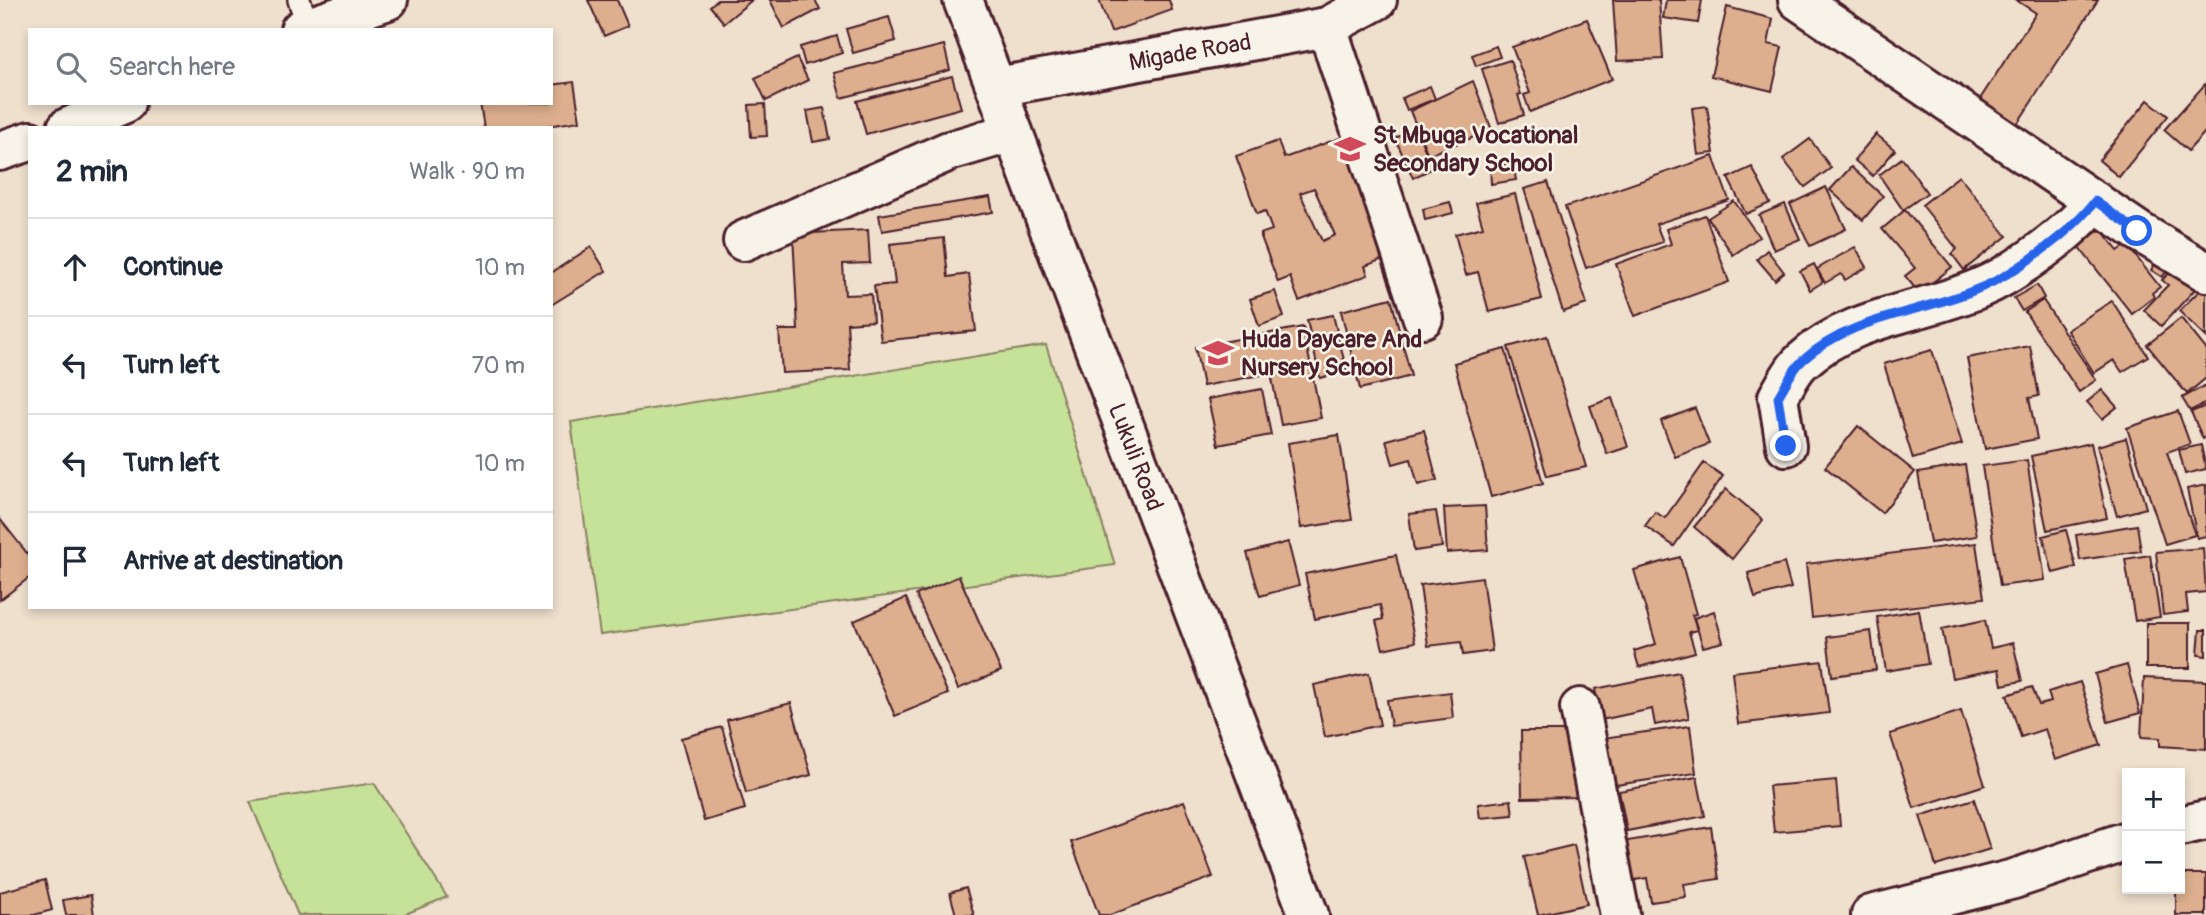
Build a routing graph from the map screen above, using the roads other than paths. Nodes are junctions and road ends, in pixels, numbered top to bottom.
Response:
1 (388, 0) edge
2 (963, 0) edge
3 (1377, 0) edge
4 (1798, 0) edge
5 (302, 19) edge
6 (1327, 27) junction
7 (997, 87) junction
8 (120, 105) edge
9 (72, 126) edge
10 (1013, 132) junction
11 (28, 142) edge
12 (0, 151) edge
13 (2095, 201) junction
14 (743, 241) dead end
15 (2206, 272) edge
16 (1423, 318) dead end
17 (1786, 446) dead end
18 (1580, 708) dead end
19 (2206, 820) edge
20 (2185, 825) edge
21 (2122, 843) edge
22 (1309, 915) edge
23 (1620, 915) edge
24 (1871, 915) edge

1 - 5 street
2 - 7 street, Lukuli Road
3 - 6 street, Migade Road
4 - 13 street
6 - 7 street, Migade Road
6 - 16 street
7 - 10 street, Lukuli Road
8 - 9 street
10 - 14 street
10 - 22 street, Lukuli Road
11 - 12 street
13 - 15 street
13 - 17 street
18 - 23 street
19 - 20 street
21 - 24 street

